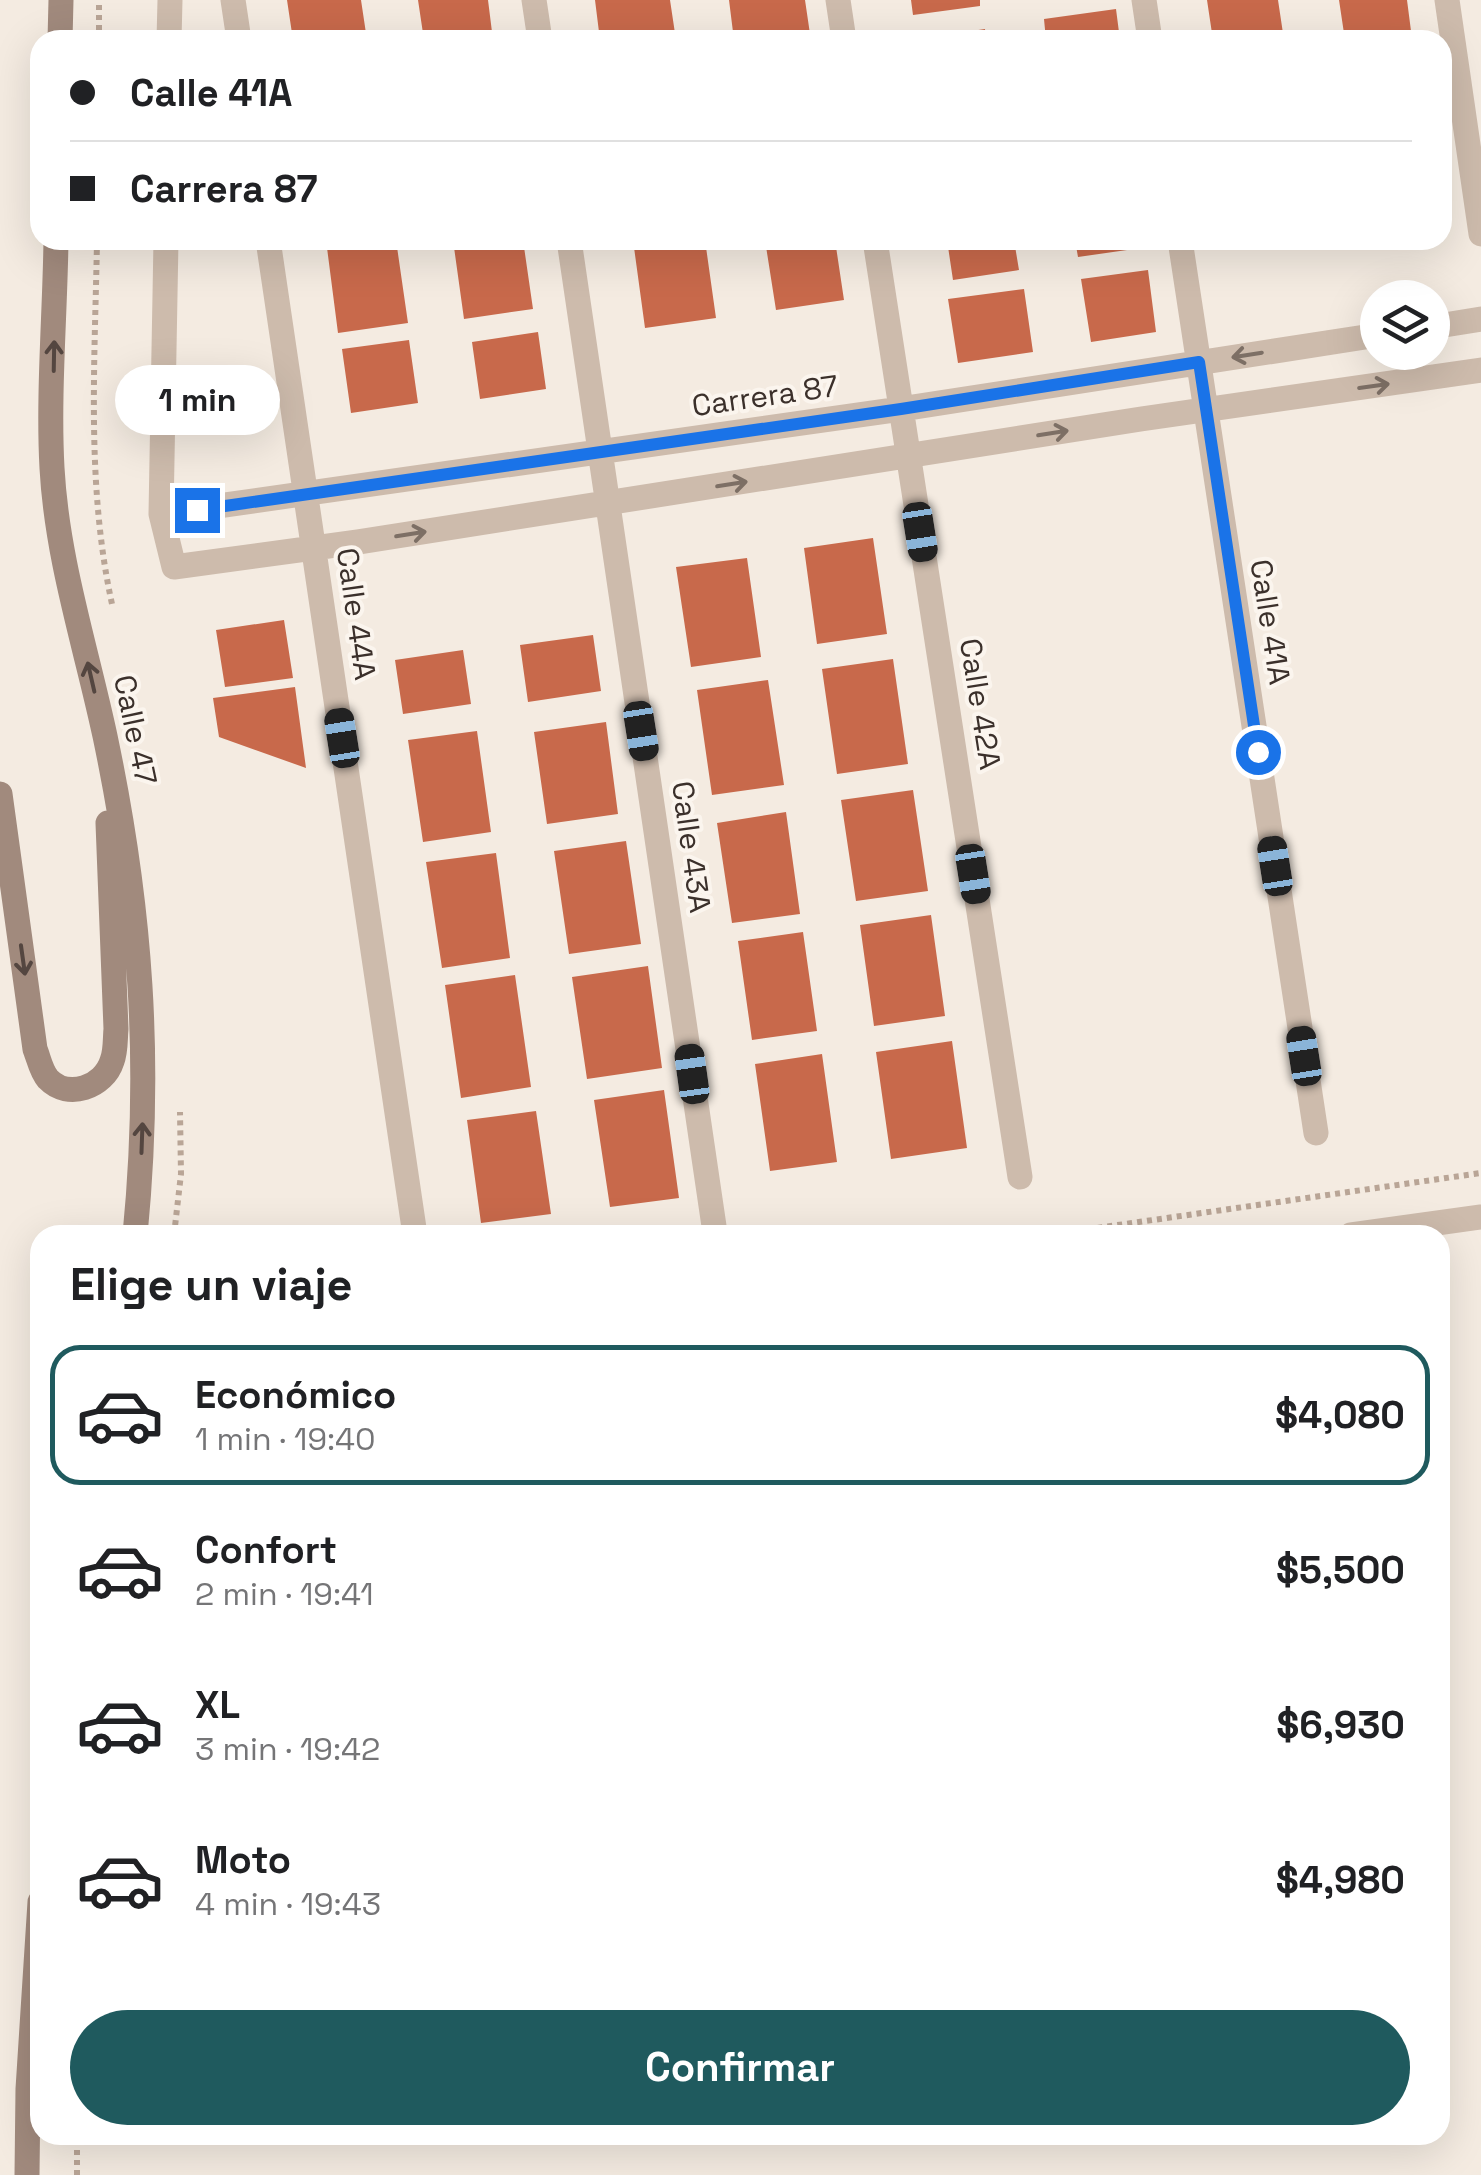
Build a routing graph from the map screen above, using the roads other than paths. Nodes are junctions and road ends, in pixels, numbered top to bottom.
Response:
1 (61, 0) edge
2 (170, 0) edge
3 (233, 0) edge
4 (534, 0) edge
5 (838, 0) edge
6 (1144, 0) edge
7 (1446, 0) edge
8 (60, 30) edge
9 (169, 30) edge
10 (238, 30) edge
11 (538, 30) edge
12 (842, 30) edge
13 (1148, 30) edge
14 (1450, 30) edge
15 (1452, 40) edge
16 (1481, 234) edge
17 (56, 250) edge
18 (166, 250) edge
19 (269, 250) edge
20 (570, 250) edge
21 (877, 250) edge
22 (1182, 250) edge
23 (1481, 319) edge
24 (1450, 324) edge
25 (1360, 338) edge
26 (1199, 362) junction
27 (1481, 370) edge
28 (901, 409) junction
29 (1205, 410) junction
30 (600, 453) junction
31 (909, 456) junction
32 (306, 496) junction
33 (608, 503) junction
34 (161, 514) junction
35 (314, 548) junction
36 (105, 736) junction
37 (0, 794) edge
38 (1316, 1132) dead end
39 (1020, 1177) dead end
40 (1481, 1217) edge
41 (135, 1225) edge
42 (414, 1225) edge
43 (714, 1225) edge
44 (1423, 1225) edge
45 (30, 2059) edge
46 (28, 2175) edge

1 - 8 main road
2 - 9 street
3 - 10 street
4 - 11 street
5 - 12 street
6 - 13 street
7 - 14 street
15 - 16 street
36 -> 17 main road, Calle 47
18 - 34 street
19 - 32 street, Calle 44A
20 - 30 street, Calle 43A
21 - 28 street, Calle 42A
22 - 26 street, Calle 41A
23 - 24 street
25 -> 26 street, Carrera 87
26 - 28 street, Carrera 87
26 - 29 street, Calle 41A
29 -> 27 street
28 - 30 street, Carrera 87
28 - 31 street, Calle 42A
31 -> 29 street
29 - 38 street, Calle 41A
30 - 32 street, Carrera 87
30 - 33 street, Calle 43A
33 -> 31 street
31 - 39 street, Calle 42A
32 - 34 street, Carrera 87
32 - 35 street, Calle 44A
35 -> 33 street
33 - 43 street, Calle 43A
34 - 35 street
35 - 42 street, Calle 44A
37 -> 36 main road
41 -> 36 main road, Calle 47
40 - 44 street
45 - 46 main road

